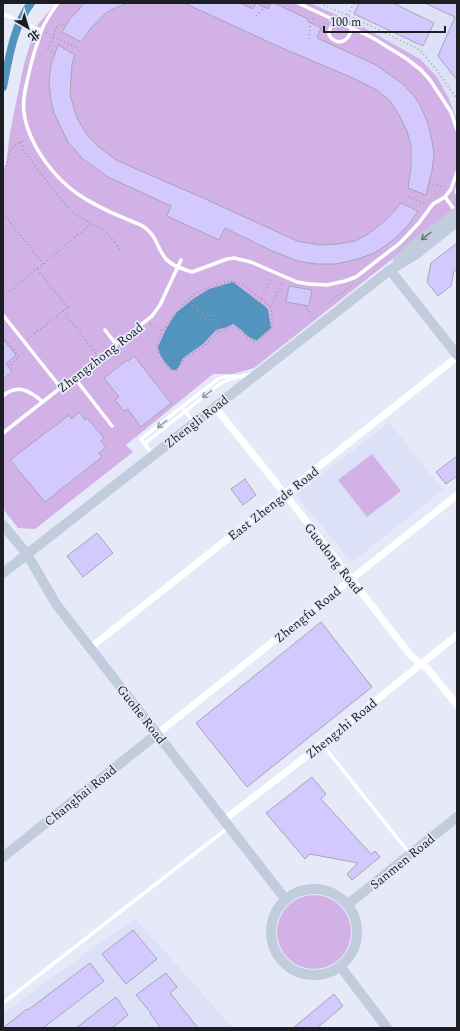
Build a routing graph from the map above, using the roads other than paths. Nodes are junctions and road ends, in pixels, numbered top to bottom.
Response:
1 (58, 3) edge
2 (298, 3) edge
3 (3, 14) edge
4 (335, 20) junction
5 (352, 28) junction
6 (41, 30) junction
7 (457, 130) edge
8 (457, 172) edge
9 (445, 197) junction
10 (457, 216) edge
11 (181, 260) dead end
12 (178, 266) junction
13 (390, 270) junction
14 (3, 315) edge
15 (105, 330) dead end
16 (116, 344) junction
17 (457, 356) edge
18 (262, 369) junction
19 (74, 377) junction
20 (241, 377) junction
21 (60, 388) junction
22 (3, 396) edge
23 (43, 402) junction
24 (214, 406) junction
25 (182, 408) junction
26 (186, 411) junction
27 (194, 422) junction
28 (112, 426) dead end
29 (3, 433) edge
30 (144, 444) junction
31 (153, 455) junction
32 (285, 494) junction
33 (457, 495) edge
34 (3, 525) edge
35 (27, 554) junction
36 (3, 573) edge
37 (350, 579) junction
38 (457, 635) edge
39 (90, 648) junction
40 (421, 664) junction
41 (457, 705) edge
42 (157, 734) junction
43 (322, 744) junction
44 (457, 817) edge
45 (227, 823) junction
46 (410, 854) junction
47 (3, 857) edge
48 (286, 900) junction
49 (347, 905) junction
50 (340, 966) junction
51 (3, 1003) edge
52 (387, 1028) edge

1 - 6 lane
2 - 4 lane
3 - 6 lane
4 - 5 lane
4 - 5 lane
5 - 7 lane
6 - 12 lane
8 - 9 lane
9 - 10 lane
9 - 12 lane
10 - 13 main road, Zhengli Road
11 - 12 lane, Zhengzhong Road
12 - 16 lane, Zhengzhong Road
13 - 17 main road
13 - 18 main road, Zhengli Road
14 - 21 lane
15 - 16 lane
16 - 19 lane, Zhengzhong Road
17 - 32 street, East Zhengde Road
18 - 20 lane
18 - 24 main road, Zhengli Road
19 - 21 lane, Zhengzhong Road
19 - 28 lane
20 - 25 lane
20 -> 26 lane
21 - 23 lane, Zhengzhong Road
22 - 23 lane
23 - 29 lane, Zhengzhong Road
24 - 27 main road, Zhengli Road
24 - 32 street, Guodong Road
25 - 26 lane
25 -> 30 lane
26 - 27 lane
26 - 30 lane
27 - 31 main road, Zhengli Road
30 - 31 lane
31 - 35 main road, Zhengli Road
32 - 37 street, Guodong Road
32 - 39 street, East Zhengde Road
33 - 37 street, Zhengfu Road
34 - 35 main road, Guohe Road
35 - 36 main road, Zhengli Road
35 - 39 main road, Guohe Road
37 - 40 street, Guodong Road
37 - 42 street, Zhengfu Road
38 - 40 street, Zhengzhi Road
39 - 42 main road, Guohe Road
40 - 41 street, Guodong Road
40 - 43 street, Zhengzhi Road
42 - 45 main road, Guohe Road
42 - 47 main road, Changhai Road
43 - 45 street, Zhengzhi Road
43 - 46 lane
44 - 46 main road, Sanmen Road
45 - 48 main road, Guohe Road
45 - 51 lane
46 - 49 main road, Sanmen Road
48 - 49 main road
48 - 50 main road
49 - 50 main road
50 - 52 main road

